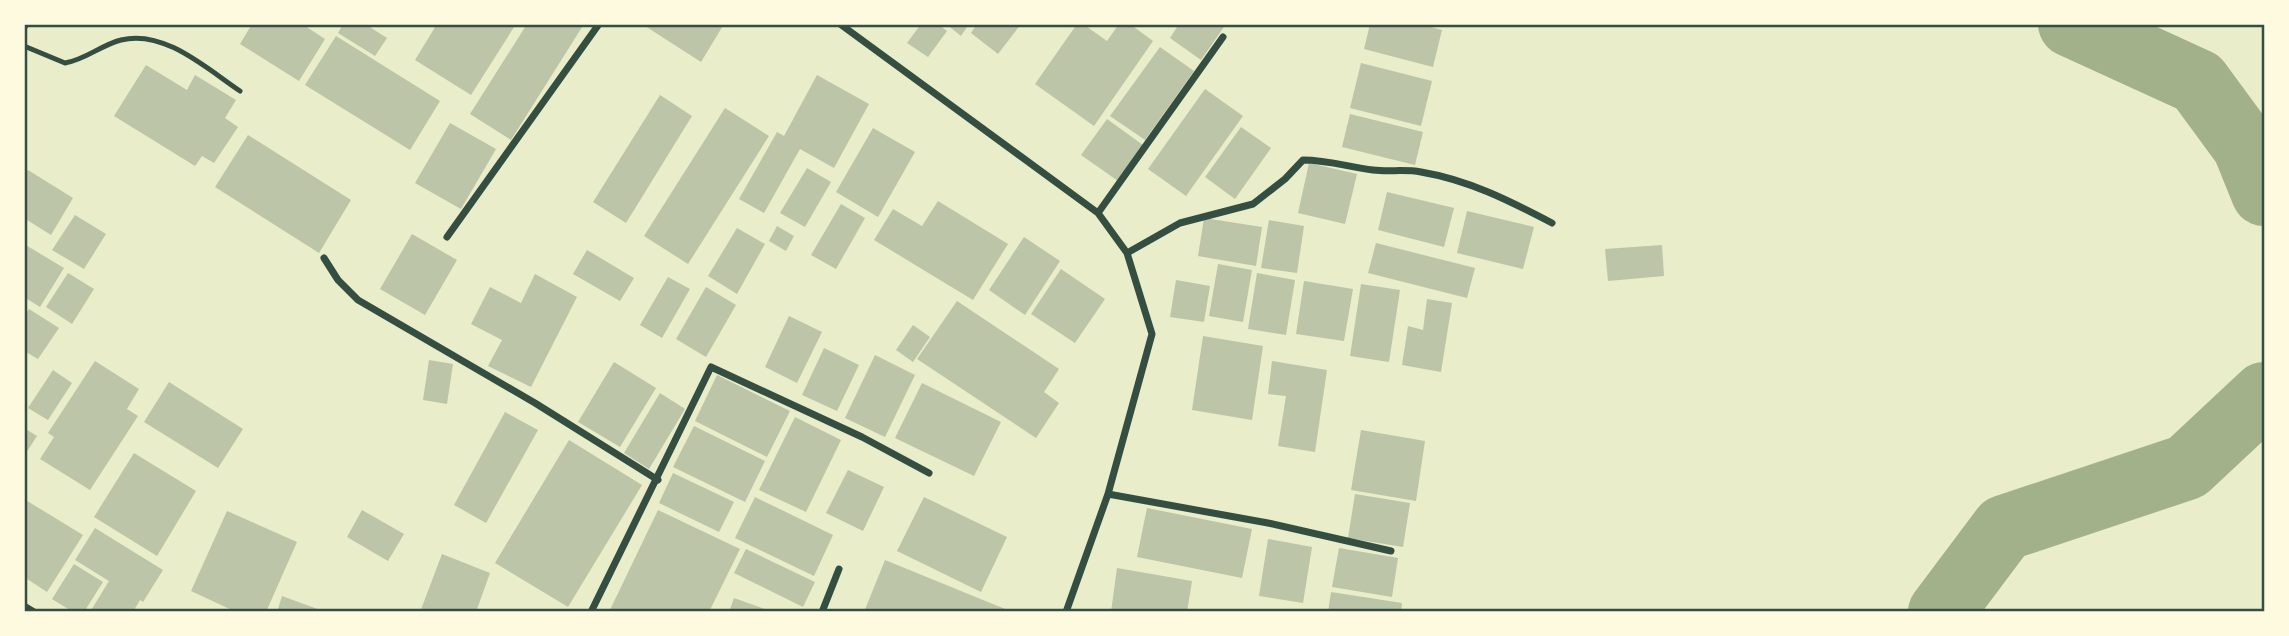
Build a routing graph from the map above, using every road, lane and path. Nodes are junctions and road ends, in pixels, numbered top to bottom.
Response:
1 (599, 24) edge
2 (840, 24) edge
3 (1223, 37) dead end
4 (24, 46) edge
5 (240, 91) dead end
6 (1098, 213) junction
7 (1552, 223) dead end
8 (447, 237) dead end
9 (1126, 253) junction
10 (324, 258) dead end
11 (929, 473) dead end
12 (658, 480) junction
13 (1108, 494) junction
14 (1391, 551) dead end
15 (839, 569) dead end
16 (24, 606) edge
17 (34, 611) edge
18 (591, 611) edge
19 (822, 611) edge
20 (1066, 611) edge

1 - 8 street
2 - 6 street
3 - 6 street
4 - 5 lane
6 - 9 street
7 - 9 street
9 - 13 street
10 - 12 street
11 - 12 street
12 - 18 street
13 - 14 street
13 - 20 street
15 - 19 street
16 - 17 street

